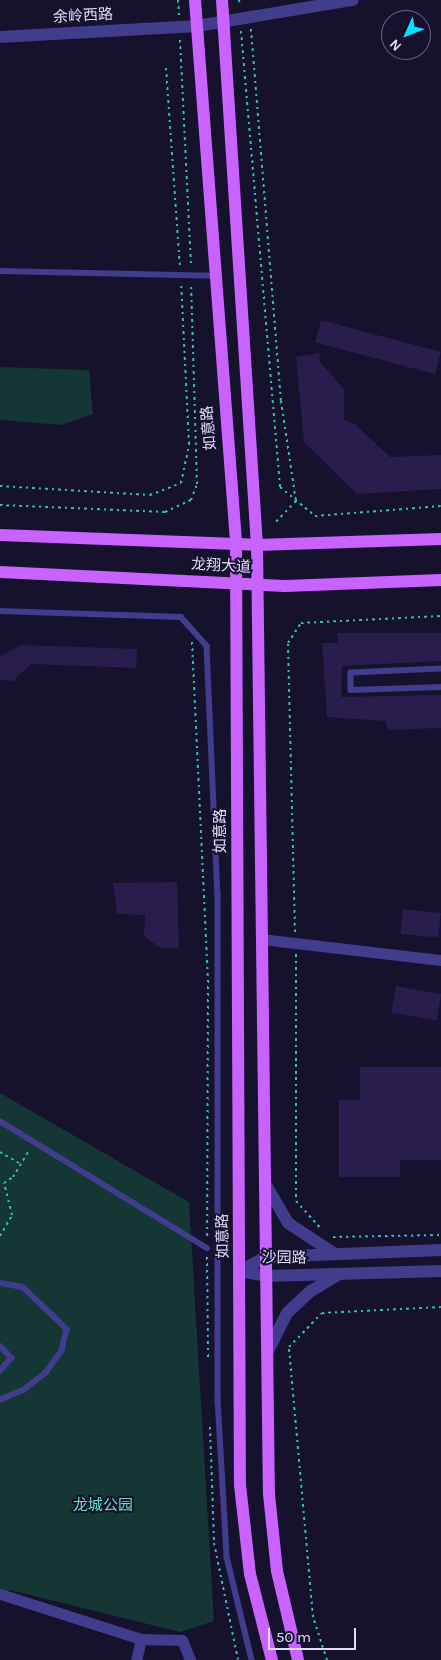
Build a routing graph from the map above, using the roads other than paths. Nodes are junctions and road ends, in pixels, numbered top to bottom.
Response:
1 (195, 0) edge
2 (222, 0) edge
3 (354, 0) edge
4 (223, 22) junction
5 (197, 26) junction
6 (0, 37) edge
7 (0, 271) edge
8 (213, 276) junction
9 (0, 535) edge
10 (441, 538) edge
11 (236, 542) junction
12 (257, 545) junction
13 (0, 572) edge
14 (441, 580) edge
15 (236, 583) junction
16 (257, 584) junction
17 (0, 611) edge
18 (441, 669) edge
19 (441, 687) edge
20 (261, 939) junction
21 (441, 960) edge
22 (0, 1121) edge
23 (264, 1182) junction
24 (207, 1248) road end
25 (441, 1250) edge
26 (336, 1254) junction
27 (266, 1257) junction
28 (240, 1271) junction
29 (441, 1271) edge
30 (340, 1274) junction
31 (266, 1276) junction
32 (0, 1283) edge
33 (0, 1346) edge
34 (267, 1356) junction
35 (0, 1371) edge
36 (0, 1400) edge
37 (0, 1594) edge
38 (141, 1639) junction
39 (136, 1660) edge
40 (190, 1660) edge
41 (252, 1660) edge
42 (272, 1660) edge
43 (298, 1660) edge

1 - 5 main road, 如意路
2 - 4 main road
3 - 4 street
4 - 5 street, 余岭西路
4 - 12 main road
5 - 6 street, 余岭西路
5 - 8 main road, 如意路
7 - 8 lane
8 - 11 main road, 如意路
9 - 11 main road, 龙翔大道
10 - 12 main road, 龙翔大道
11 - 12 main road, 龙翔大道
11 - 15 main road, 如意路
12 - 16 main road
13 - 15 main road, 龙翔大道
14 - 16 main road, 龙翔大道
15 - 16 main road, 龙翔大道
15 - 28 main road, 如意路
16 - 20 main road
17 - 41 lane
18 - 19 lane
20 - 21 street
20 - 23 main road
22 - 24 lane
23 - 26 street
23 - 27 main road
25 - 26 street, 沙园路
26 - 27 street, 沙园路
27 - 28 street, 沙园路
27 - 31 main road
28 - 31 street, 沙园路
28 - 42 main road, 如意路
29 - 30 street, 沙园路
30 - 31 street, 沙园路
30 - 34 street
31 - 34 main road
32 - 36 lane
33 - 35 lane
34 - 43 main road
37 - 38 street
38 - 39 street
38 - 40 street

